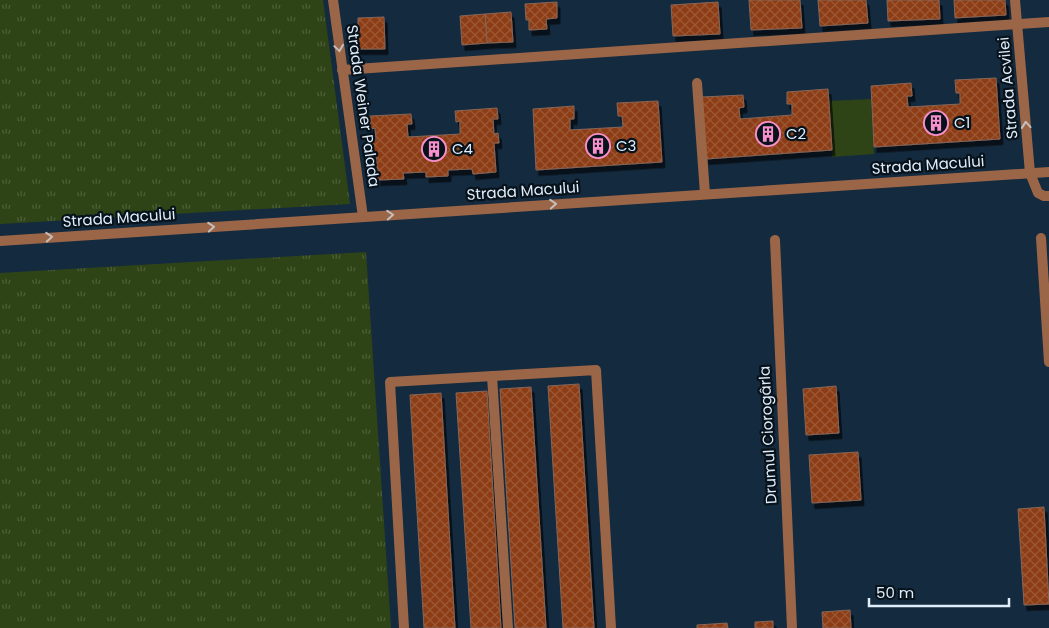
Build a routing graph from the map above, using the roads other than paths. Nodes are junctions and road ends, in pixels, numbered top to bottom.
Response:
1 (332, 0) edge
2 (1016, 0) edge
3 (1049, 22) edge
4 (1017, 25) junction
5 (342, 70) junction
6 (697, 83) dead end
7 (1049, 172) edge
8 (1030, 173) junction
9 (705, 194) junction
10 (1049, 196) edge
11 (363, 217) junction
12 (1041, 238) dead end
13 (775, 240) dead end
14 (0, 241) edge
15 (1049, 362) edge
16 (492, 376) junction
17 (404, 628) edge
18 (508, 628) edge
19 (611, 628) edge
20 (792, 628) edge

1 -> 5 street, Strada Weiner Palada
2 - 4 street, Strada Acvilei
3 - 4 street
4 - 5 street
8 -> 4 street, Strada Acvilei
5 - 11 street, Strada Weiner Palada
6 - 9 street
7 - 8 street, Strada Macului
8 - 9 street, Strada Macului
8 - 10 street
11 -> 9 street, Strada Macului
14 -> 11 street, Strada Macului
12 - 15 street
13 - 20 street, Drumul Ciorogârla
16 - 17 street
16 - 18 street
16 - 19 street

